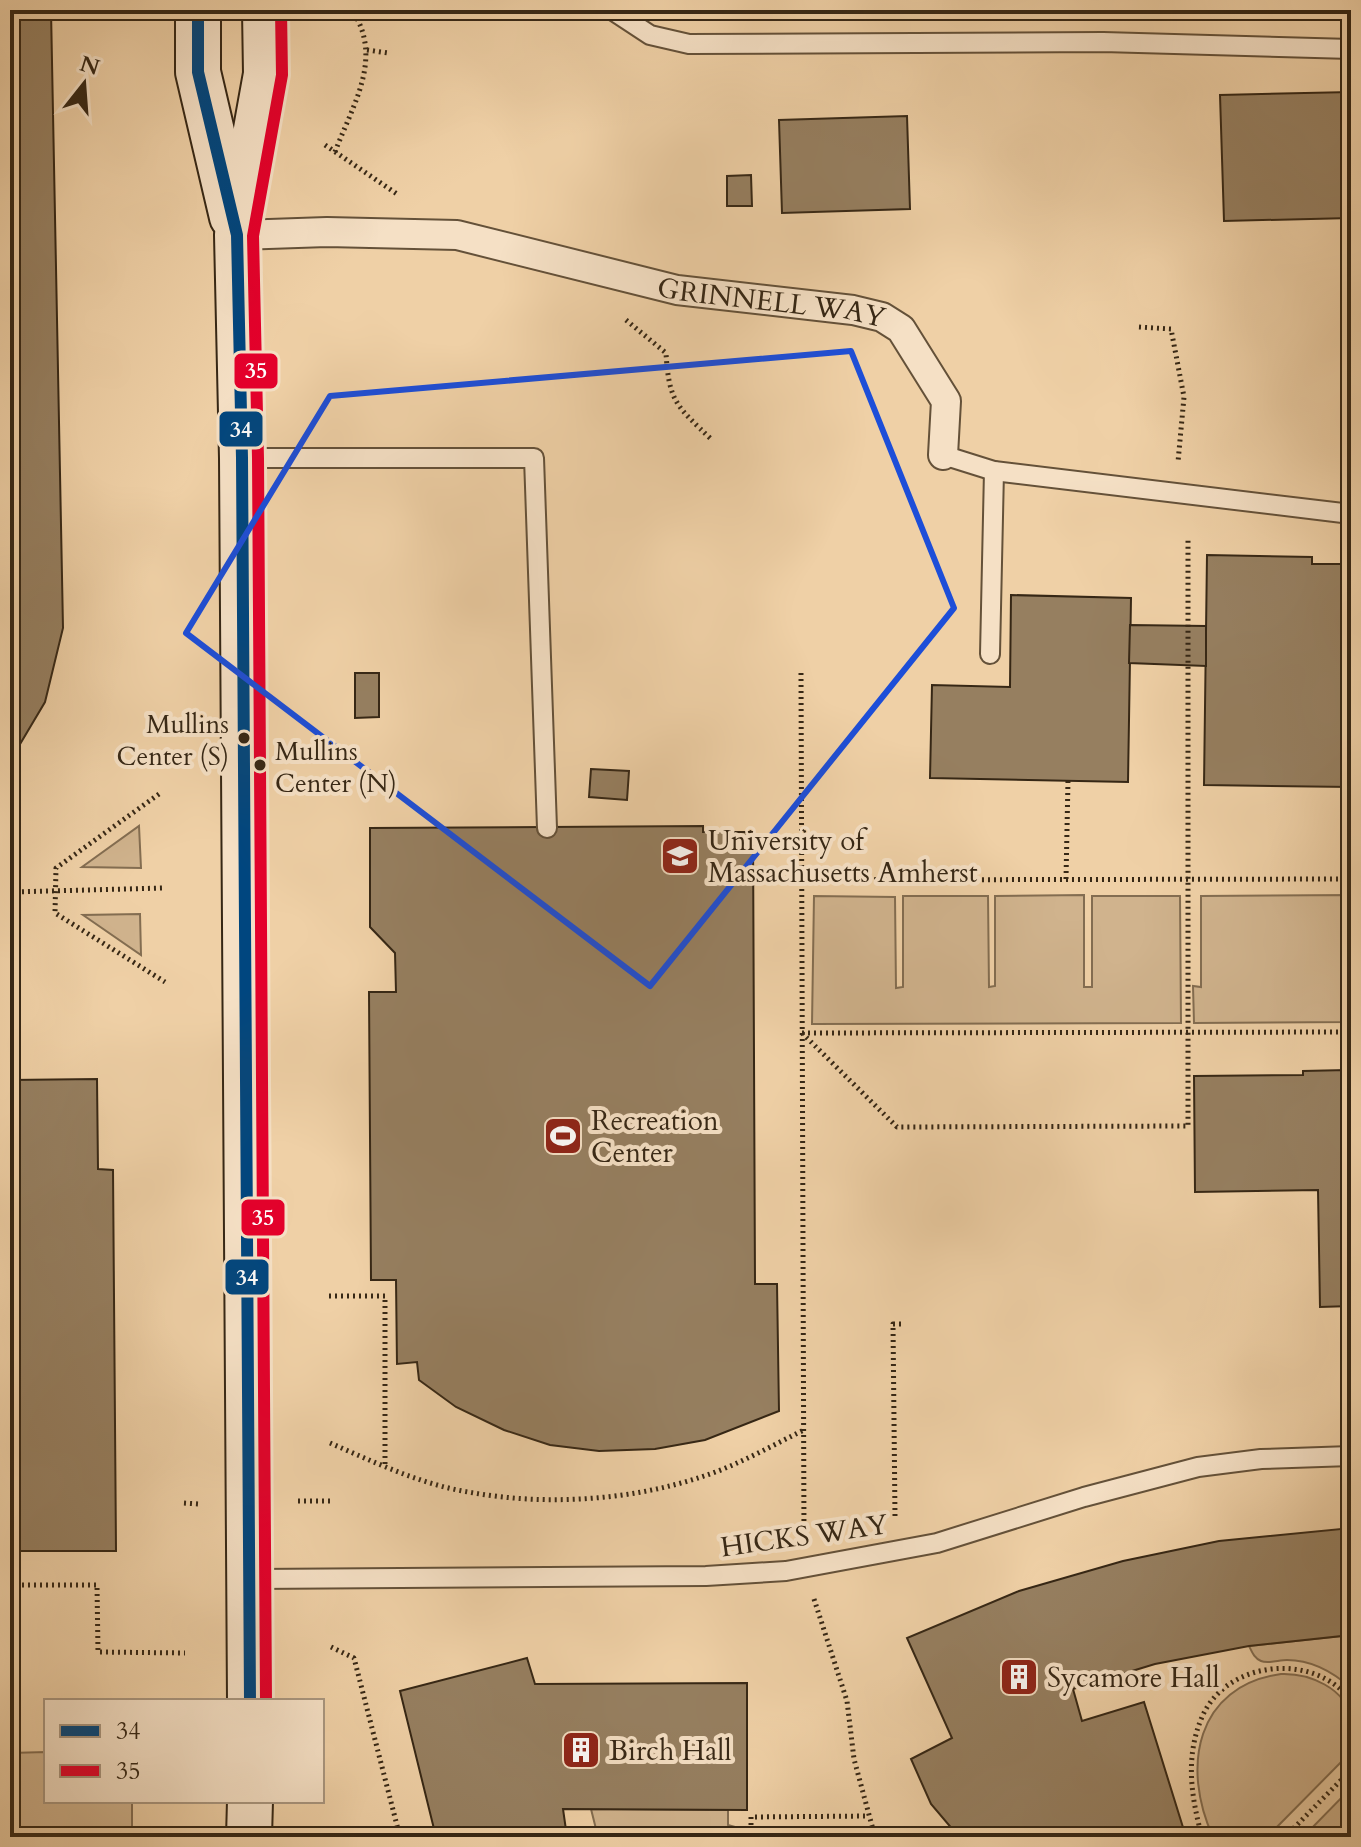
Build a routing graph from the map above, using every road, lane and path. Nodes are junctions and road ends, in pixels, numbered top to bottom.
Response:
1 (198, 10) edge
2 (265, 10) edge
3 (352, 10) edge
4 (612, 10) edge
5 (1351, 49) edge
6 (367, 50) junction
7 (388, 53) dead end
8 (325, 145) dead end
9 (335, 152) junction
10 (237, 235) junction
11 (457, 235) junction
12 (576, 265) junction
13 (1139, 327) dead end
14 (712, 440) dead end
15 (943, 455) joint
16 (242, 458) junction
17 (1177, 470) dead end
18 (994, 471) junction
19 (1351, 514) edge
20 (1188, 538) dead end
21 (990, 654) dead end
22 (801, 673) dead end
23 (1068, 780) dead end
24 (159, 794) dead end
25 (547, 828) dead end
26 (1066, 879) junction
27 (1351, 879) edge
28 (802, 880) junction
29 (1187, 880) junction
30 (164, 888) dead end
31 (55, 891) junction
32 (10, 892) edge
33 (165, 982) dead end
34 (1188, 1032) junction
35 (1351, 1032) edge
36 (802, 1033) junction
37 (329, 1296) dead end
38 (901, 1324) dead end
39 (804, 1430) junction
40 (330, 1443) dead end
41 (1351, 1456) edge
42 (385, 1466) junction
43 (298, 1501) dead end
44 (331, 1501) dead end
45 (184, 1503) dead end
46 (199, 1504) dead end
47 (895, 1516) dead end
48 (805, 1540) dead end
49 (252, 1579) junction
50 (10, 1585) edge
51 (817, 1604) dead end
52 (331, 1647) dead end
53 (185, 1653) dead end
54 (250, 1699) edge
55 (1351, 1701) edge
56 (1351, 1770) edge
57 (250, 1803) edge
58 (868, 1816) junction
59 (249, 1837) edge
60 (400, 1837) edge
61 (751, 1837) edge
62 (875, 1837) edge
63 (1202, 1837) edge
64 (1285, 1837) edge

1 - 10 main road
2 - 10 main road
3 - 6 path
4 - 5 lane
6 - 7 path
6 - 9 path
8 - 9 path
9 - 11 path
10 - 11 street, GRINNELL WAY
10 - 16 main road
11 - 12 street, GRINNELL WAY
12 - 14 path
12 - 15 street, GRINNELL WAY
13 - 17 path
15 - 18 lane, GRINNELL WAY
16 - 25 lane
16 - 49 main road
18 - 19 lane, GRINNELL WAY
18 - 21 lane
20 - 29 path
22 - 28 path
23 - 26 path
24 - 31 path
26 - 28 path
26 - 29 path
27 - 29 path
28 - 36 path
29 - 34 path
30 - 31 path
31 - 32 path
31 - 33 path
34 - 35 path
34 - 36 path
34 - 36 path
36 - 39 path
37 - 42 path
38 - 47 path
39 - 42 path
39 - 48 path
40 - 42 path
41 - 49 lane, HICKS WAY
43 - 44 path
45 - 46 path
49 - 54 main road
50 - 53 path
51 - 58 path
52 - 60 path
55 - 63 path
56 - 64 path
57 - 59 main road
58 - 61 path
58 - 62 path

